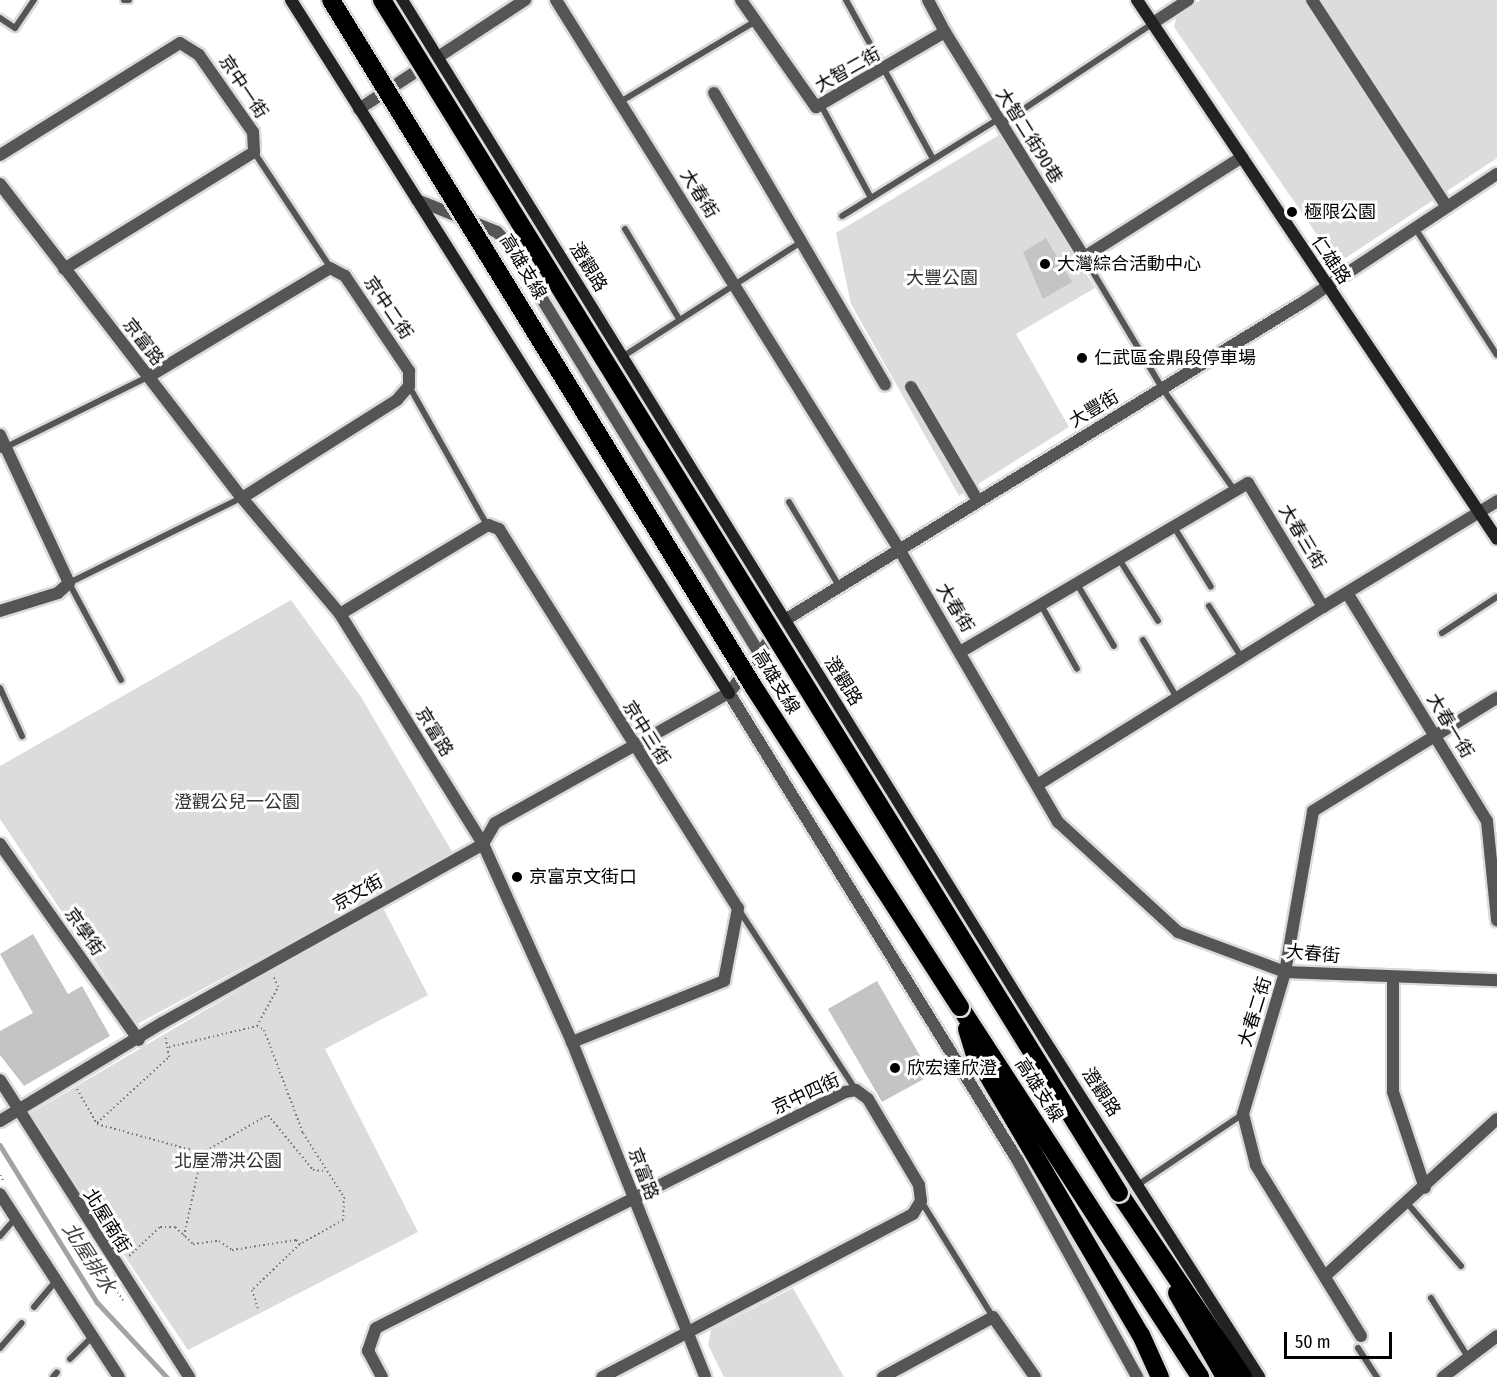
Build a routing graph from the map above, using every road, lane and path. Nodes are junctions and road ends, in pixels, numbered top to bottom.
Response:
1 (34, 0) edge
2 (124, 0) edge
3 (129, 0) edge
4 (291, 0) edge
5 (331, 0) edge
6 (382, 0) edge
7 (402, 0) edge
8 (525, 0) edge
9 (556, 0) edge
10 (741, 0) edge
11 (846, 0) edge
12 (928, 0) edge
13 (1137, 0) edge
14 (1188, 0) edge
15 (1312, 0) edge
16 (0, 18) edge
17 (754, 22) junction
18 (1153, 23) junction
19 (945, 32) junction
20 (438, 59) junction
21 (888, 69) junction
22 (714, 93) dead end
23 (620, 102) junction
24 (822, 107) junction
25 (359, 109) junction
26 (999, 122) junction
27 (254, 152) junction
28 (0, 155) edge
29 (1242, 157) junction
30 (933, 159) junction
31 (1497, 174) edge
32 (0, 184) edge
33 (871, 198) junction
34 (417, 200) junction
35 (1447, 207) junction
36 (842, 216) dead end
37 (1415, 228) junction
38 (625, 230) dead end
39 (801, 242) junction
40 (1084, 257) junction
41 (330, 268) junction
42 (64, 269) junction
43 (733, 284) junction
44 (1327, 286) junction
45 (679, 319) junction
46 (1496, 351) edge
47 (622, 357) junction
48 (148, 377) junction
49 (885, 384) dead end
50 (409, 386) junction
51 (911, 387) dead end
52 (1162, 388) junction
53 (0, 435) edge
54 (3, 449) edge
55 (1235, 491) junction
56 (242, 498) junction
57 (978, 501) junction
58 (1497, 501) edge
59 (789, 502) dead end
60 (1478, 511) junction
61 (488, 525) junction
62 (1174, 526) junction
63 (1497, 539) edge
64 (899, 549) junction
65 (1119, 559) junction
66 (69, 583) junction
67 (1076, 584) junction
68 (839, 586) junction
69 (1211, 587) dead end
70 (1349, 596) junction
71 (1497, 597) edge
72 (1041, 604) junction
73 (1209, 606) dead end
74 (1323, 607) junction
75 (0, 611) edge
76 (340, 614) junction
77 (785, 620) junction
78 (1158, 621) dead end
79 (1442, 633) dead end
80 (1143, 640) dead end
81 (1114, 646) dead end
82 (960, 652) junction
83 (759, 653) junction
84 (1242, 658) junction
85 (1077, 669) dead end
86 (121, 680) dead end
87 (0, 688) edge
88 (729, 693) junction
89 (1178, 698) junction
90 (1497, 699) edge
91 (22, 736) dead end
92 (1437, 738) junction
93 (630, 744) junction
94 (1036, 785) junction
95 (0, 844) edge
96 (483, 844) junction
97 (738, 908) junction
98 (1497, 920) edge
99 (268, 963) junction
100 (1285, 972) junction
101 (1393, 977) junction
102 (1497, 980) edge
103 (960, 1007) junction
104 (162, 1023) junction
105 (257, 1026) junction
106 (139, 1040) junction
107 (572, 1042) junction
108 (169, 1047) junction
109 (71, 1078) junction
110 (0, 1080) edge
111 (856, 1090) junction
112 (8, 1114) edge
113 (1243, 1114) junction
114 (1497, 1119) edge
115 (97, 1124) junction
116 (202, 1153) junction
117 (326, 1171) junction
118 (1139, 1184) junction
119 (1425, 1188) junction
120 (1119, 1193) junction
121 (0, 1194) edge
122 (921, 1201) junction
123 (634, 1202) junction
124 (1407, 1203) junction
125 (15, 1219) junction
126 (0, 1236) edge
127 (184, 1236) junction
128 (300, 1244) junction
129 (1461, 1266) dead end
130 (115, 1268) junction
131 (1324, 1276) junction
132 (56, 1281) junction
133 (1431, 1298) dead end
134 (33, 1307) dead end
135 (258, 1308) dead end
136 (993, 1317) junction
137 (22, 1323) dead end
138 (94, 1335) junction
139 (685, 1336) junction
140 (1497, 1336) edge
141 (1359, 1342) joint
142 (0, 1348) edge
143 (1469, 1358) junction
144 (70, 1359) dead end
145 (119, 1377) edge
146 (189, 1377) edge
147 (382, 1377) edge
148 (602, 1377) edge
149 (705, 1377) edge
150 (883, 1377) edge
151 (1035, 1377) edge
152 (1137, 1377) edge
153 (1160, 1377) edge
154 (1200, 1377) edge
155 (1225, 1377) edge
156 (1243, 1377) edge
157 (1259, 1377) edge
158 (1377, 1377) edge
159 (1443, 1377) edge

1 - 16 lane
2 - 3 lane
4 - 25 street
5 - 103 highway, 高雄支線, bridge
6 - 120 highway, 高雄支線, bridge
7 - 20 street, 澄觀路
8 - 20 street
9 - 23 street, 大春街
10 - 17 street, 大智二街
11 - 21 lane
12 - 19 street
13 - 18 street, 仁雄路
14 - 18 street
15 - 35 street
17 - 23 lane
17 - 24 street, 大智二街
18 - 26 lane
18 - 29 street, 仁雄路
19 - 21 street, 大智二街
19 - 26 street, 大智二街90巷
20 - 25 street
20 - 47 street, 澄觀路
21 - 24 street, 大智二街
21 - 30 lane
22 - 39 street
23 - 43 street, 大春街
24 - 33 lane
25 - 34 street
26 - 30 lane
26 - 40 street, 大智二街90巷
27 - 28 street, 京中一街
27 - 41 lane
27 - 42 street
29 - 40 street
29 - 44 street, 仁雄路
30 - 33 lane
31 - 35 street, 大豐街
32 - 42 street, 京富路
33 - 36 lane
34 - 83 street
34 - 88 street
35 - 37 street, 大豐街
37 - 44 street, 大豐街
37 - 46 lane
38 - 45 lane
39 - 43 lane
39 - 49 street
40 - 52 lane
41 - 48 street
41 - 50 street, 京中二街
42 - 48 street, 京富路
43 - 45 lane
43 - 64 street, 大春街
44 - 52 street, 大豐街
44 - 60 street, 仁雄路
45 - 47 lane
47 - 77 street, 澄觀路
48 - 54 lane
48 - 56 street, 京富路
50 - 56 street
50 - 61 lane
51 - 57 street
52 - 55 lane
52 - 57 street, 大豐街
53 - 54 street
54 - 66 street
55 - 62 street
55 - 74 street, 大春三街
56 - 66 lane
56 - 76 street, 京富路
57 - 64 street, 大豐街
58 - 60 street
59 - 68 lane
60 - 63 street, 仁雄路
60 - 70 street
61 - 76 street
61 - 93 street, 京中三街
62 - 65 street
62 - 69 lane
64 - 68 street, 大豐街
64 - 82 street, 大春街
65 - 67 street
65 - 78 lane
66 - 75 street
66 - 86 lane
67 - 72 street
67 - 81 lane
68 - 77 street, 大豐街
70 - 74 street
70 - 92 street, 大春一街
71 - 79 lane
72 - 82 street
72 - 85 lane
73 - 84 lane
74 - 84 street
76 - 96 street, 京富路
77 - 83 street, 大豐街
77 - 118 street, 澄觀路
80 - 89 lane
82 - 94 street, 大春街
83 - 88 street, 大豐街
84 - 89 street
87 - 91 lane
88 - 93 street, 京文街
88 - 152 street
89 - 94 street
90 - 92 street, 大春二街
92 - 98 street, 大春一街
92 - 100 street, 大春二街
93 - 96 street, 京文街
93 - 97 street, 京中三街
94 - 100 street, 大春街
95 - 106 street, 京學街
96 - 99 street, 京文街
96 - 107 street, 京富路
97 - 107 street
97 - 111 lane
99 - 104 street, 京文街
99 - 105 path
100 - 101 street, 大春街
100 - 113 street, 大春二街
101 - 102 street, 大春街
101 - 119 street
103 - 153 highway
103 - 154 highway, 高雄支線
104 - 106 street, 京文街
104 - 108 path
105 - 108 path
105 - 117 path
106 - 109 street, 京文街
107 - 123 street, 京富路
108 - 115 path
109 - 112 street, 京文街
109 - 115 path
110 - 112 street, 北屋南街
111 - 122 street, 京中四街
111 - 123 street, 京中四街
112 - 130 street, 北屋南街
113 - 118 lane
113 - 131 street
114 - 119 street
115 - 116 path
116 - 117 path
116 - 127 path
117 - 128 path
118 - 157 street, 澄觀路
119 - 124 street
120 - 155 highway, 高雄支線
120 - 156 highway
121 - 125 street
122 - 136 lane
122 - 139 street
123 - 139 street, 京富路
123 - 147 street, 京中四街
124 - 129 lane
124 - 131 street
125 - 126 lane
125 - 132 street
127 - 128 path
127 - 130 path
128 - 135 path
130 - 146 street, 北屋南街
131 - 141 street
132 - 134 lane
132 - 138 street
133 - 143 lane
136 - 150 street
136 - 151 street
137 - 142 lane
138 - 144 lane
138 - 145 street
139 - 148 street
139 - 149 street, 京富路
140 - 143 street
141 - 158 lane
143 - 159 street

